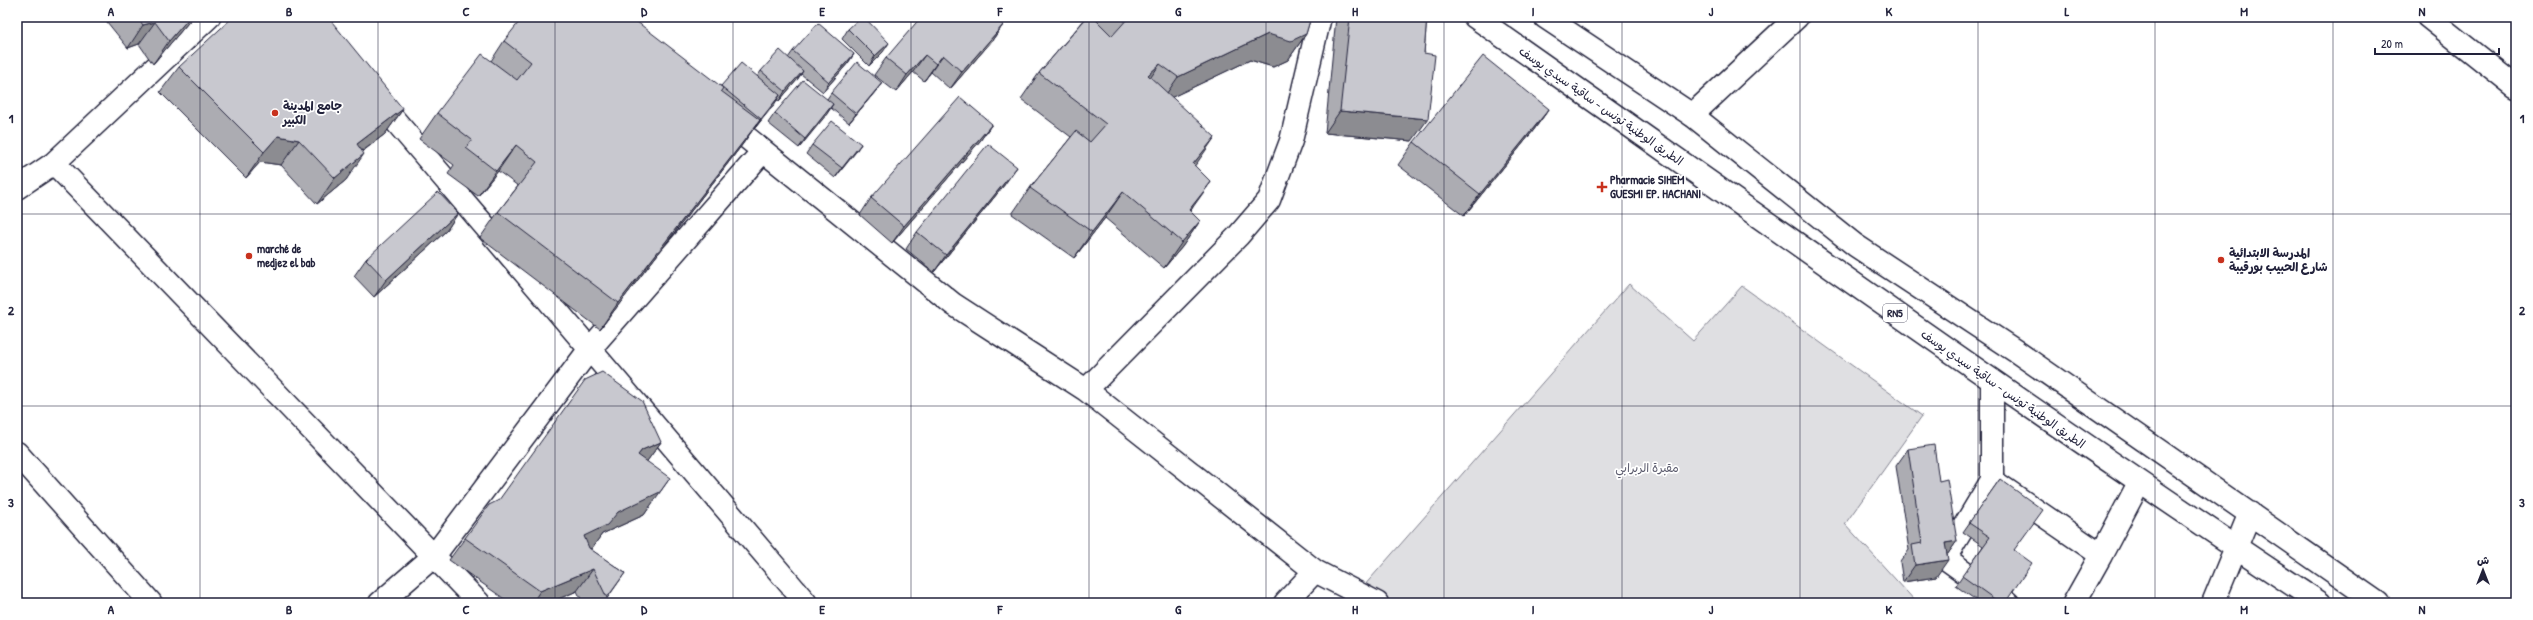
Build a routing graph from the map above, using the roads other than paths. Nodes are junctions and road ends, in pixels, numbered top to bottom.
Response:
1 (208, 17) edge
2 (1320, 17) edge
3 (1475, 17) edge
4 (1545, 17) edge
5 (1797, 17) edge
6 (2428, 17) edge
7 (363, 84) edge
8 (2516, 88) edge
9 (708, 106) edge
10 (1692, 115) junction
11 (763, 151) junction
12 (54, 163) junction
13 (17, 188) edge
14 (589, 350) junction
15 (1992, 381) junction
16 (1086, 390) junction
17 (17, 453) edge
18 (1992, 480) junction
19 (2139, 483) junction
20 (2250, 513) junction
21 (2236, 547) junction
22 (2101, 555) junction
23 (434, 556) junction
24 (1315, 571) junction
25 (1372, 602) edge
26 (151, 603) edge
27 (380, 603) edge
28 (479, 603) edge
29 (806, 603) edge
30 (1285, 603) edge
31 (2008, 603) edge
32 (2074, 603) edge
33 (2213, 603) edge
34 (2320, 603) edge
35 (2378, 603) edge

1 - 12 street
2 - 16 street
3 - 15 street, الطريق الوطنية تونس - ساقية سيدي يوسف / RN5
4 - 10 street
5 - 10 street
6 - 8 street
7 - 14 street
9 - 11 street
10 - 20 street
11 - 14 street
11 - 16 street
12 - 13 street
12 - 23 street
14 - 23 street
14 - 29 street
15 - 18 street
15 - 19 street, الطريق الوطنية تونس - ساقية سيدي يوسف / RN5
16 - 24 street
17 - 26 street
18 - 22 street
18 - 31 street
19 - 21 street, الطريق الوطنية تونس - ساقية سيدي يوسف / RN5
19 - 22 street
20 - 21 street
20 - 35 street
21 - 33 street
21 - 34 street, الطريق الوطنية تونس - ساقية سيدي يوسف / RN5
22 - 32 street
23 - 27 street
23 - 28 street
24 - 25 street
24 - 30 street

